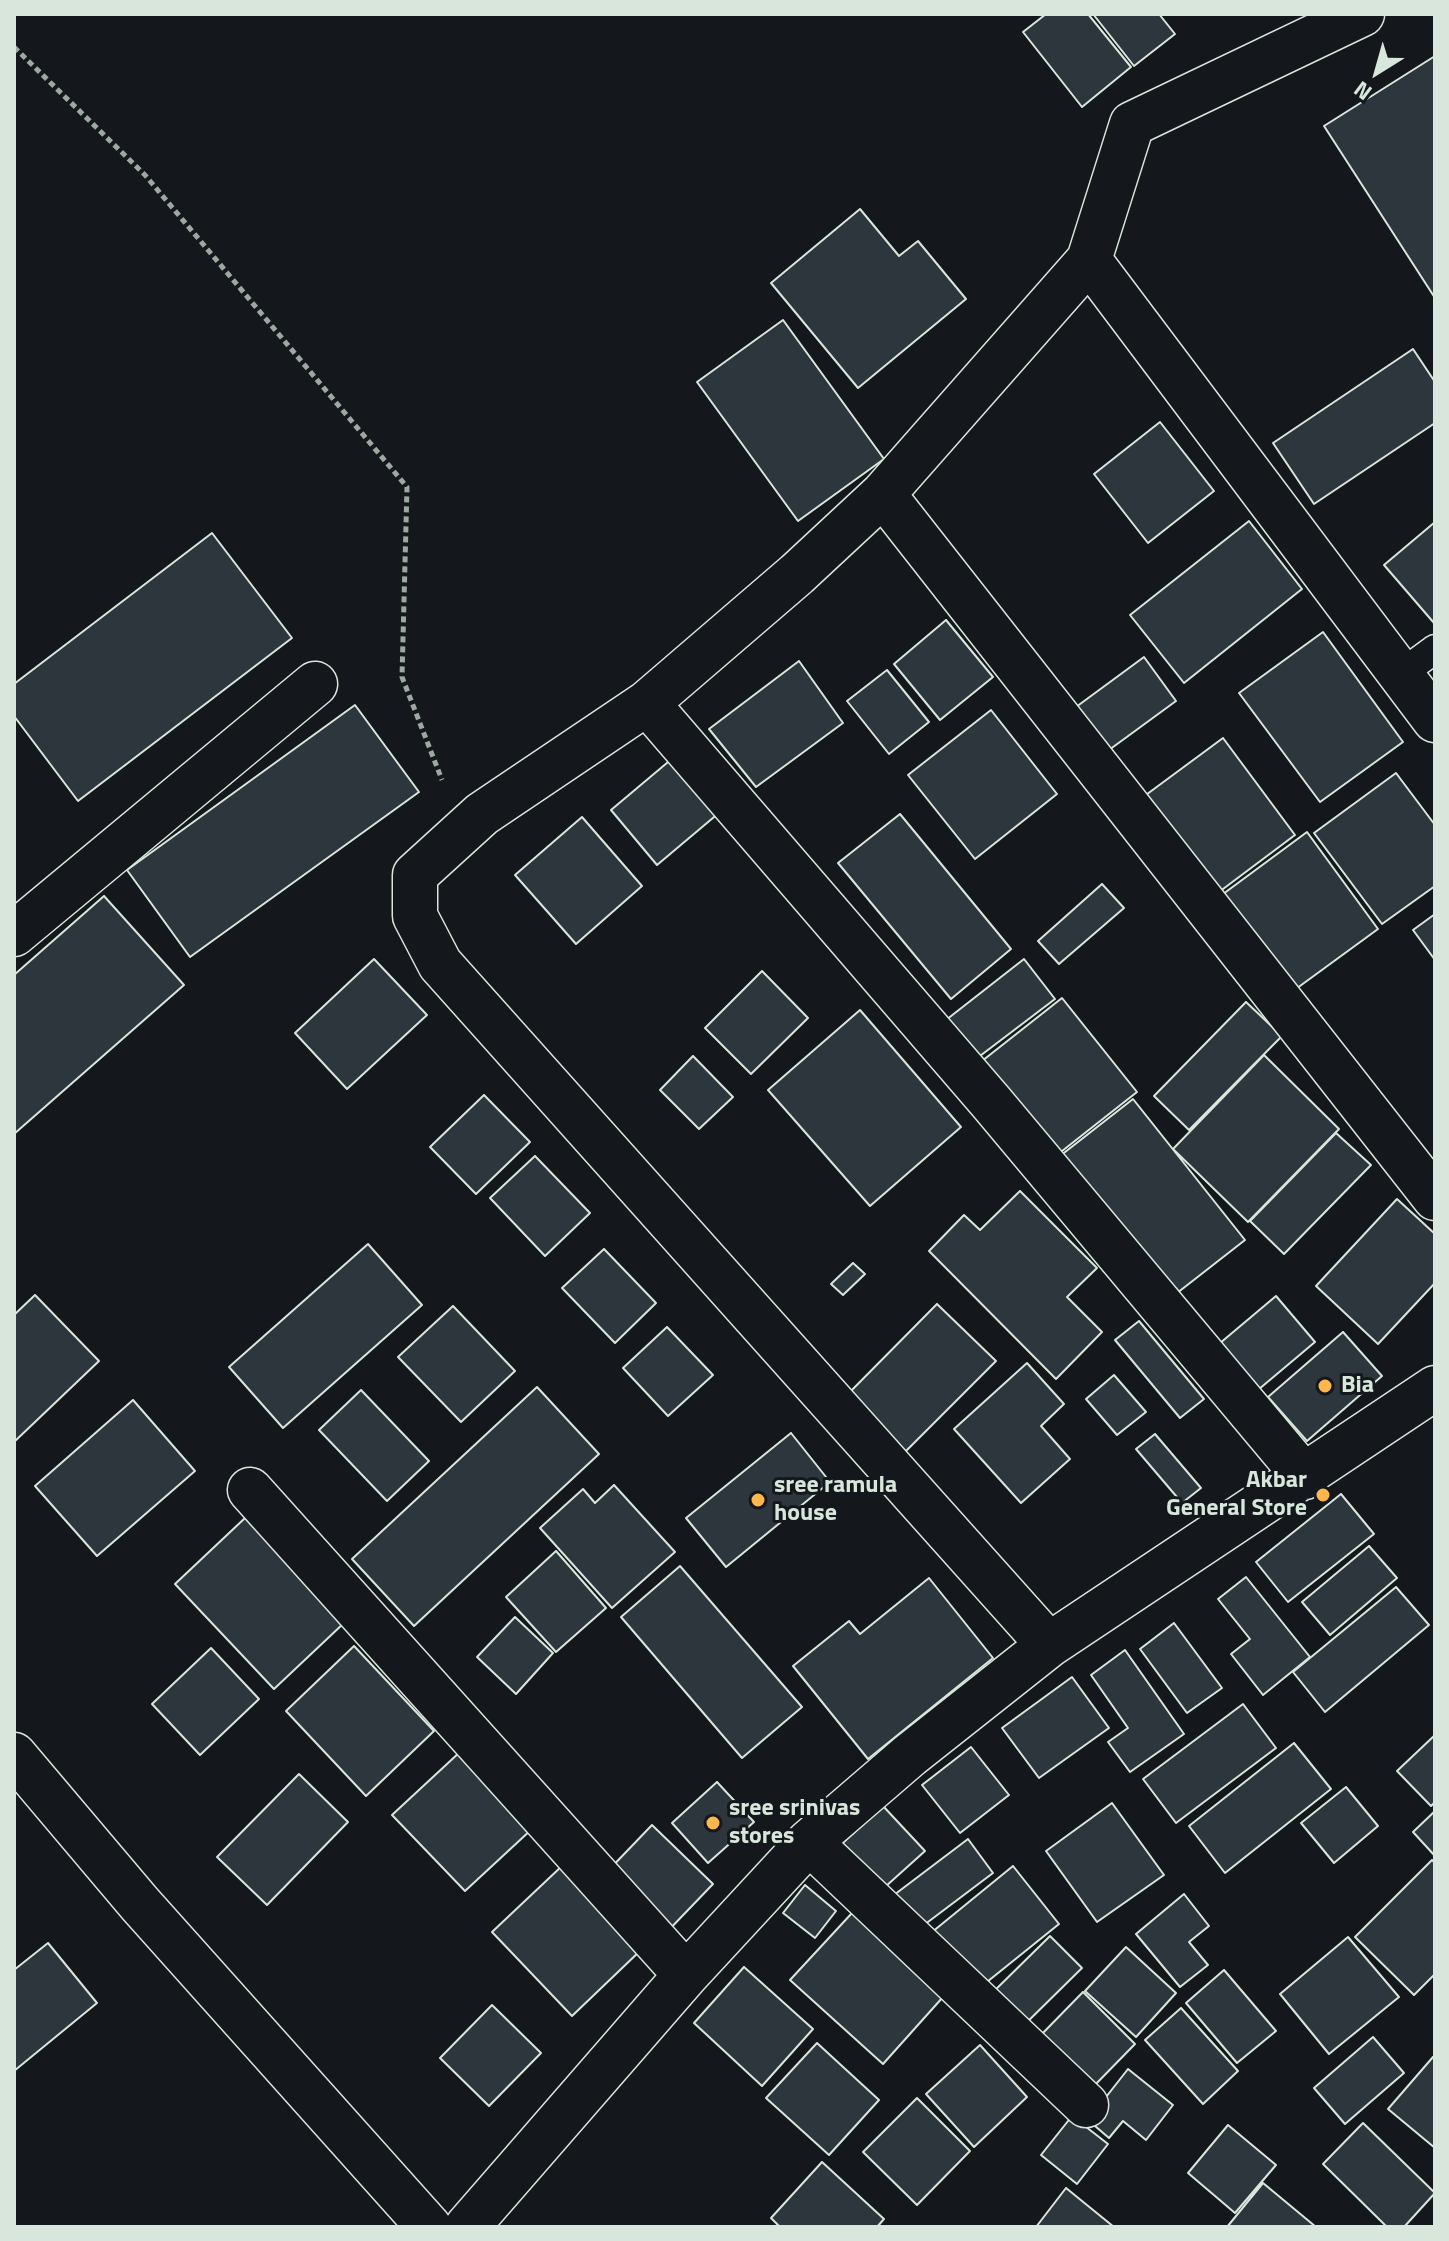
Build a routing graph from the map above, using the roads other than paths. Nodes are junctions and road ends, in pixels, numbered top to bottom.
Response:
1 (1362, 14) edge
2 (1089, 260) junction
3 (883, 494) junction
4 (1435, 649) edge
5 (1401, 674) junction
6 (315, 684) dead end
7 (647, 703) junction
8 (1435, 720) edge
9 (14, 934) edge
10 (1435, 1198) edge
11 (1435, 1388) edge
12 (1305, 1477) junction
13 (250, 1490) dead end
14 (1049, 1645) junction
15 (14, 1755) edge
16 (809, 1842) junction
17 (686, 1975) junction
18 (1086, 2105) dead end
19 (429, 2227) edge
20 (467, 2227) edge

1 - 2 street
2 - 3 street
2 - 5 street
3 - 7 street
3 - 10 street
4 - 5 lane
5 - 8 street
6 - 9 street
7 - 12 street
7 - 14 street
11 - 12 street
12 - 14 street
13 - 17 street
14 - 16 street
15 - 19 street
16 - 17 street
16 - 18 street
17 - 20 street

